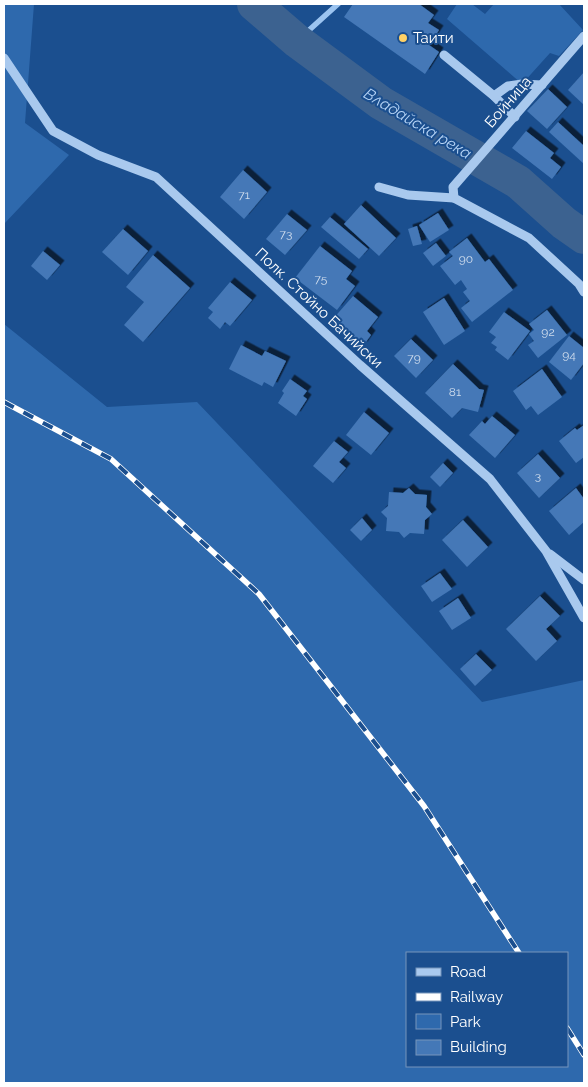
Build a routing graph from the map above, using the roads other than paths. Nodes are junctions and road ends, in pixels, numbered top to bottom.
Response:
1 (584, 36) edge
2 (444, 56) dead end
3 (4, 58) edge
4 (542, 85) junction
5 (494, 96) junction
6 (515, 117) junction
7 (379, 186) dead end
8 (454, 198) junction
9 (584, 292) edge
10 (546, 550) junction
11 (584, 580) edge
12 (584, 618) edge

1 - 4 street, Бойница
2 - 5 street
3 - 10 street, Полк. Стойно Бачийски
4 - 5 street
4 - 6 street, Бойница
5 - 6 street
6 - 8 street, Бойница
7 - 8 street
8 - 9 street
10 - 11 street
10 - 12 street, Полк. Стойно Бачийски

